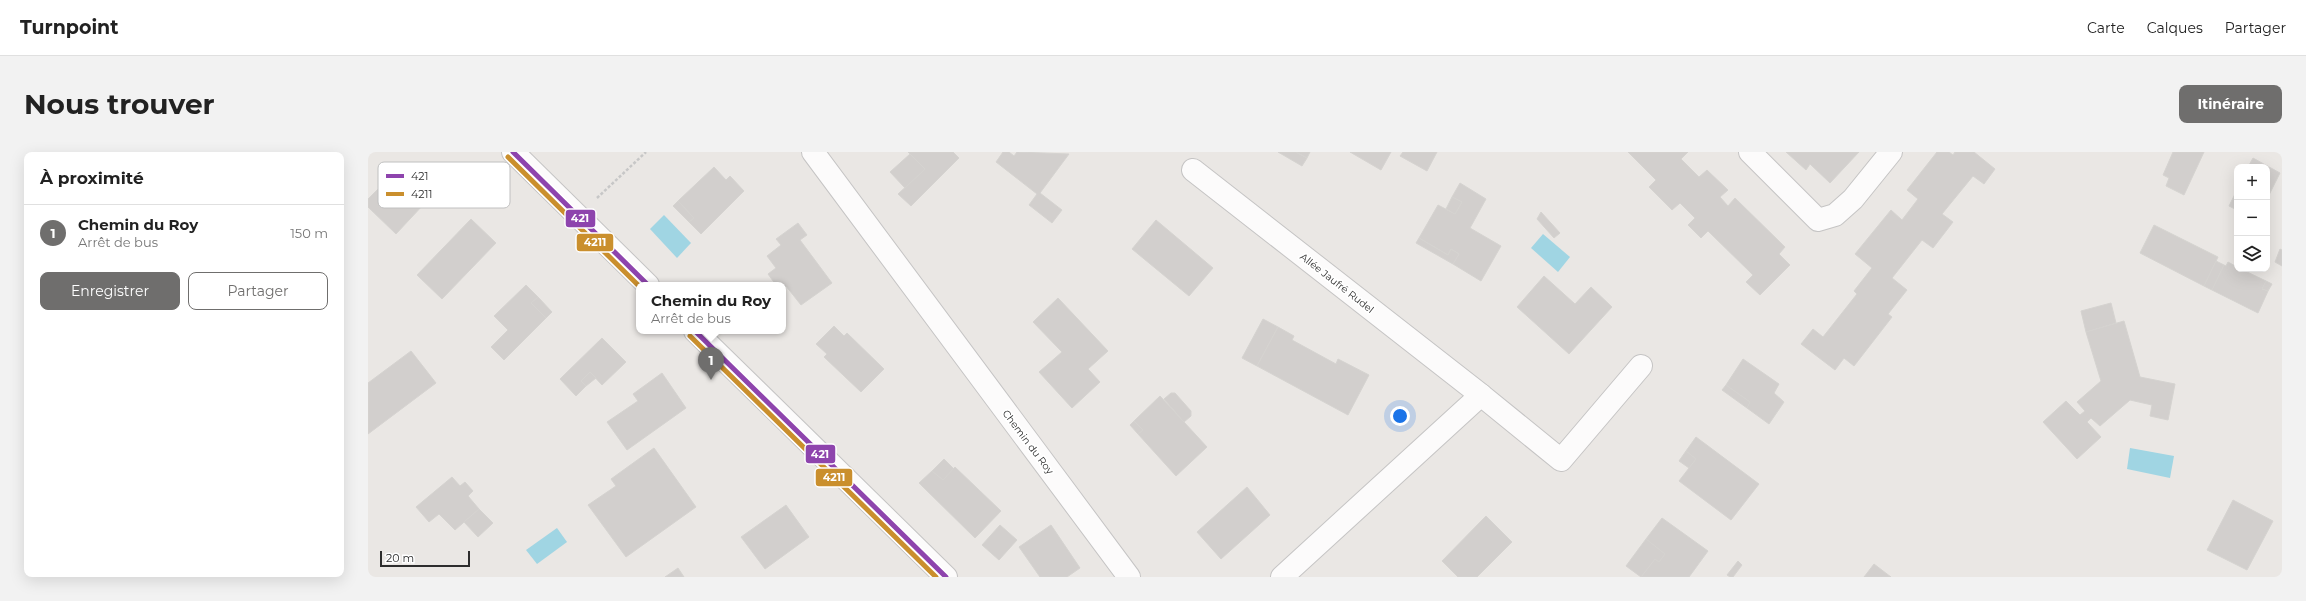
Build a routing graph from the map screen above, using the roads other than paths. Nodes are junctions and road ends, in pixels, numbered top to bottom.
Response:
1 (513, 152) edge
2 (814, 152) edge
3 (1750, 152) edge
4 (1891, 152) edge
5 (1193, 170) dead end
6 (645, 282) edge
7 (698, 334) edge
8 (1641, 366) dead end
9 (1481, 395) junction
10 (946, 577) edge
11 (1129, 577) edge
12 (1282, 577) edge

1 - 6 street
2 - 11 street, Chemin du Roy
3 - 4 street
5 - 9 street, Allée Jaufré Rudel
7 - 10 street
8 - 9 street, Allée Jaufré Rudel
9 - 12 street

